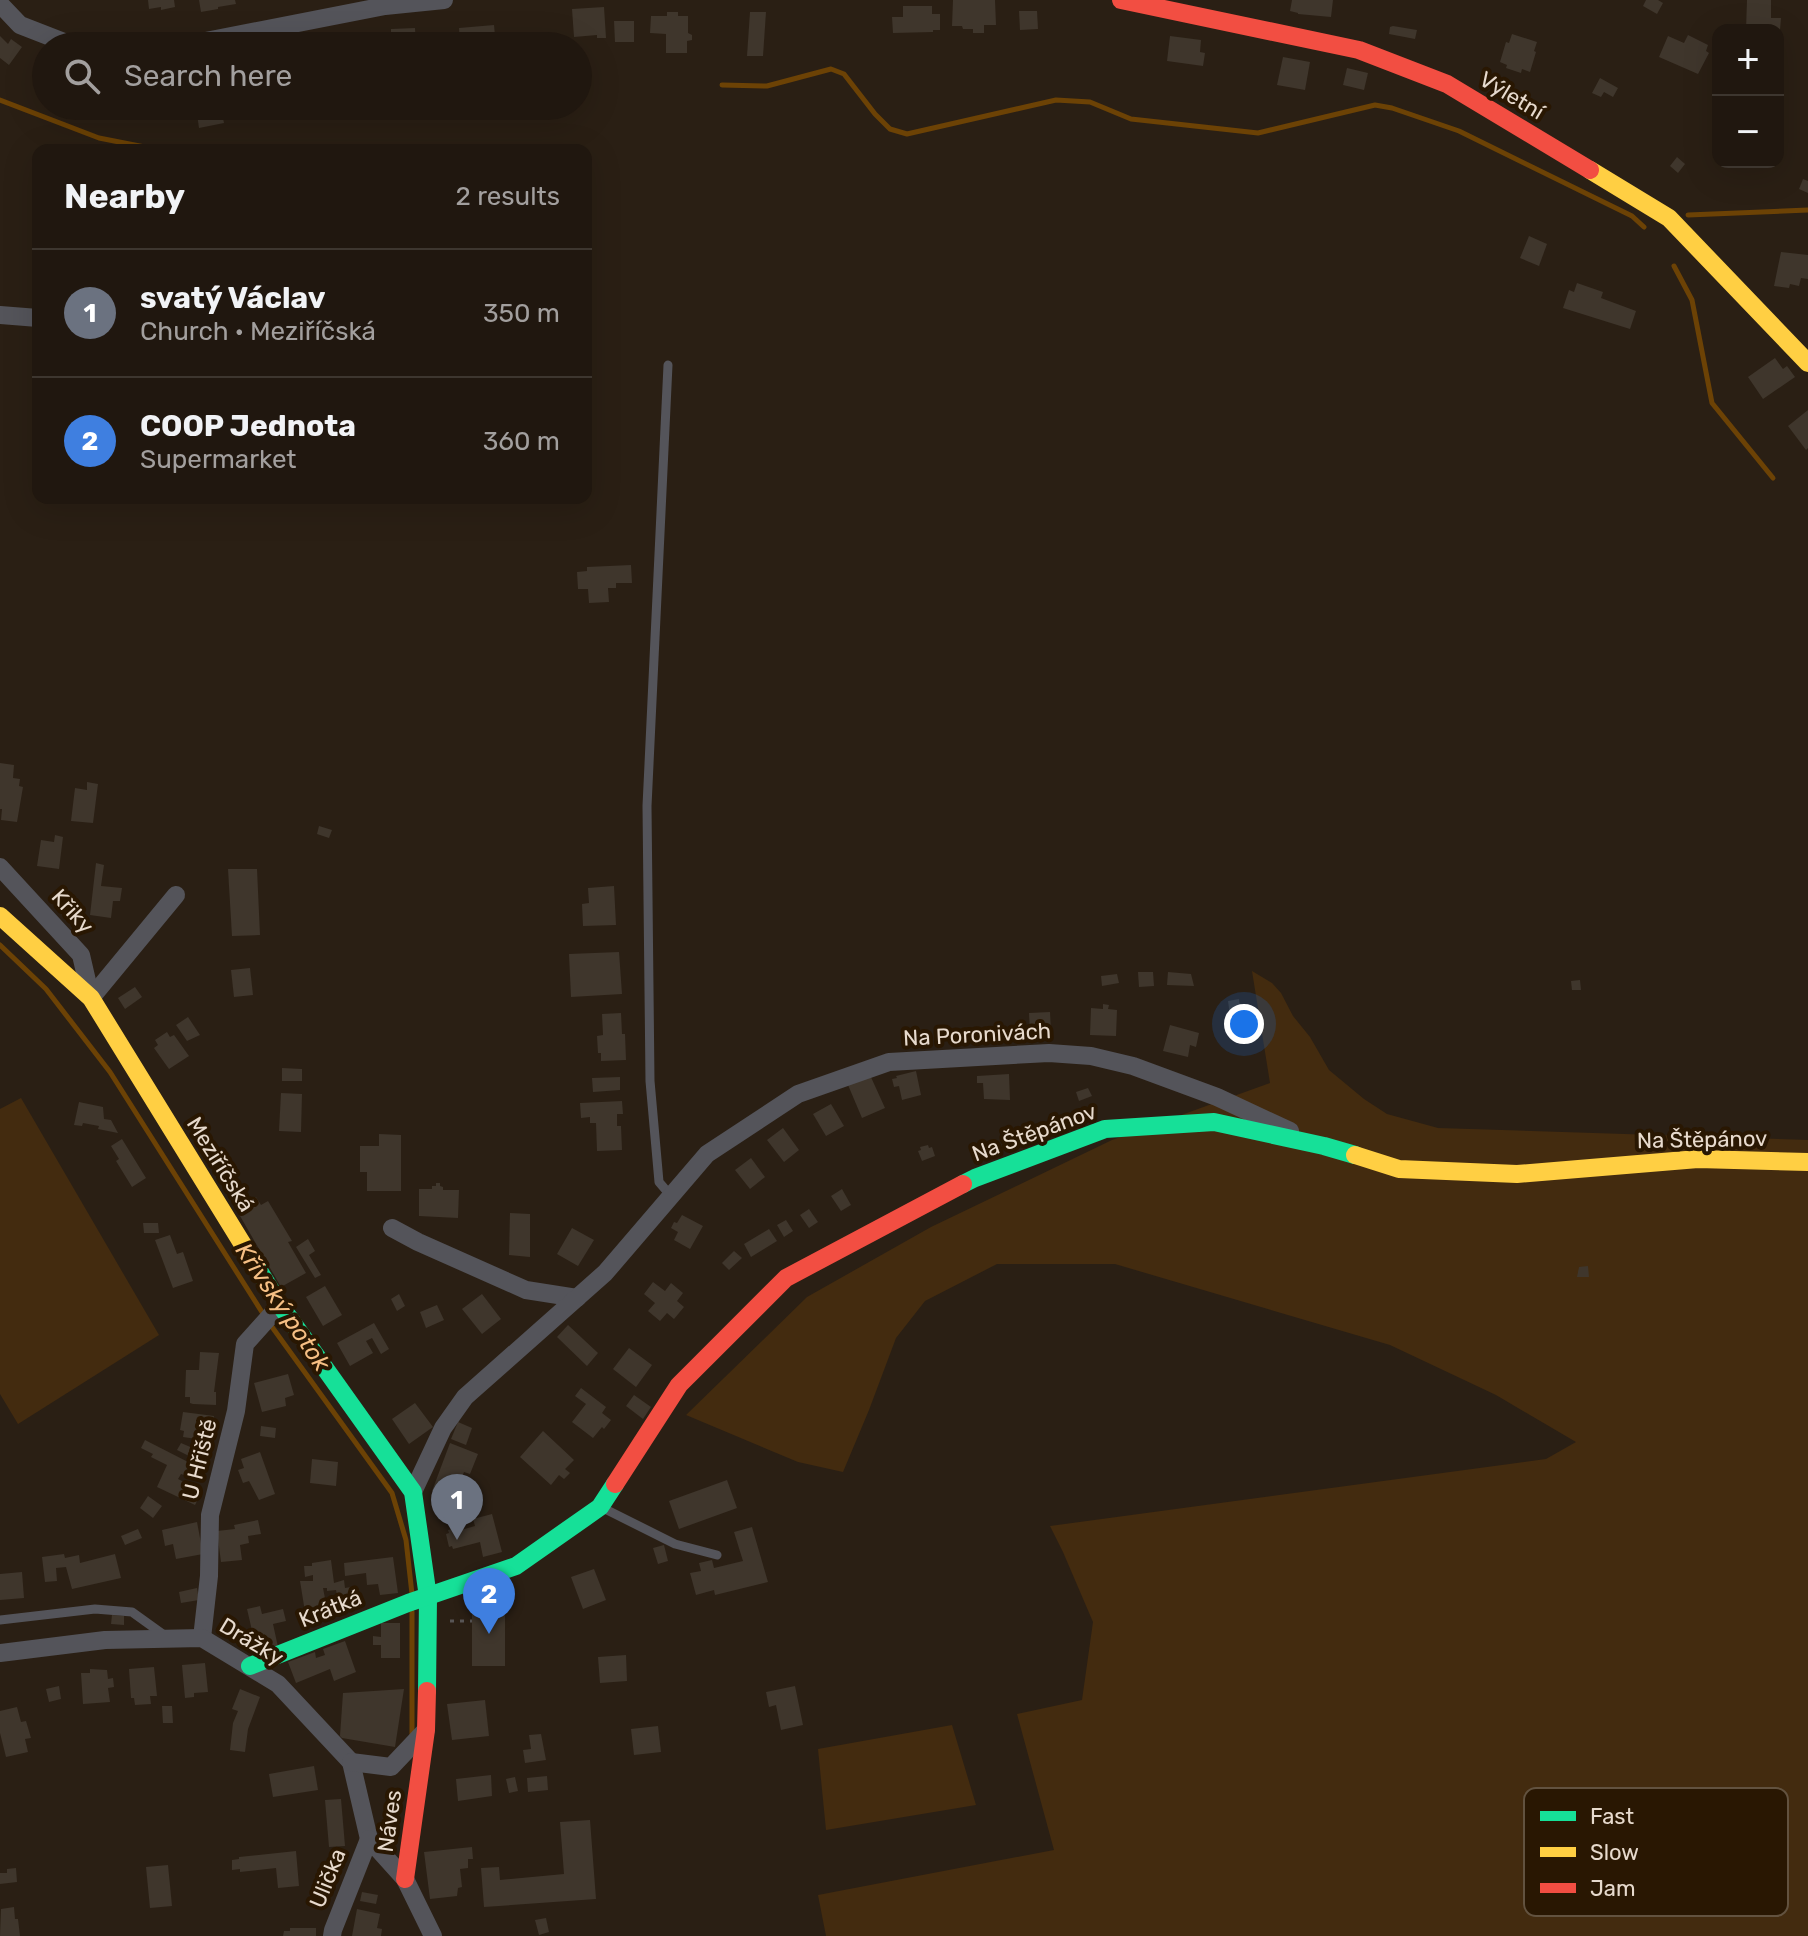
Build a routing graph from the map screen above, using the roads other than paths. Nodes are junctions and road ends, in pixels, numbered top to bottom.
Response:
1 (444, 0) edge
2 (1121, 0) edge
3 (0, 4) edge
4 (38, 32) edge
5 (252, 32) edge
6 (0, 315) edge
7 (32, 318) edge
8 (1808, 363) edge
9 (668, 365) dead end
10 (0, 867) edge
11 (176, 895) dead end
12 (0, 916) edge
13 (91, 998) junction
14 (1324, 1146) junction
15 (1808, 1162) edge
16 (671, 1196) junction
17 (392, 1228) dead end
18 (577, 1298) junction
19 (276, 1309) junction
20 (413, 1492) junction
21 (600, 1507) junction
22 (717, 1555) dead end
23 (418, 1600) junction
24 (0, 1620) edge
25 (202, 1638) junction
26 (169, 1639) junction
27 (0, 1653) edge
28 (250, 1666) junction
29 (426, 1730) junction
30 (351, 1762) junction
31 (369, 1839) junction
32 (405, 1879) junction
33 (332, 1936) edge
34 (433, 1936) edge

1 - 5 street
2 - 8 street, Výletní
3 - 4 street
6 - 7 street
9 - 16 lane
10 - 13 street, Křiky
11 - 13 street
12 - 13 street, Meziříčská
13 - 19 street, Meziříčská
14 - 15 street, Na Štěpánov
14 - 16 street, Na Poronivách
14 - 21 street, Na Štěpánov
16 - 18 street, Na Poronivách
17 - 18 street
18 - 20 street, Na Poronivách
19 - 20 street, Meziříčská
19 - 25 street, U Hřiště
20 - 23 street, Meziříčská
21 - 22 lane
21 - 23 street, Na Štěpánov
23 - 28 street, Krátká
23 - 29 street, Meziříčská
24 - 26 lane
25 - 26 street, Drážky
25 - 28 street, Drážky
26 - 27 street, Drážky
28 - 30 street, Drážky
29 - 30 street, Náves
29 - 32 street, Náves
30 - 31 street, Náves
31 - 32 street, Náves
31 - 33 street, Ulička
32 - 34 street

